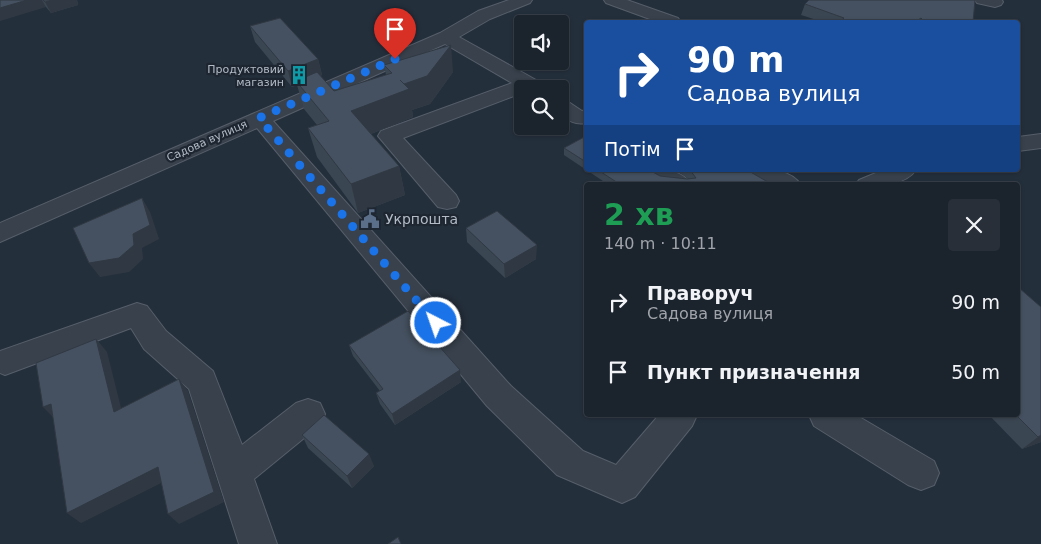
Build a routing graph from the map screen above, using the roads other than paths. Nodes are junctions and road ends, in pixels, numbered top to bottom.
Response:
1 (524, 0) edge
2 (612, 0) edge
3 (667, 20) edge
4 (446, 37) junction
5 (520, 80) edge
6 (514, 93) edge
7 (569, 111) edge
8 (259, 118) junction
9 (584, 120) edge
10 (1041, 141) edge
11 (1020, 144) edge
12 (658, 172) edge
13 (764, 172) edge
14 (899, 172) edge
15 (675, 182) edge
16 (783, 182) edge
17 (874, 182) edge
18 (447, 201) dead end
19 (0, 233) edge
20 (2, 361) edge
21 (308, 414) dead end
22 (678, 417) edge
23 (829, 417) edge
24 (234, 472) junction
25 (921, 474) dead end
26 (258, 544) edge

1 - 4 street, Садова вулиця
2 - 3 street
4 - 5 street
4 - 8 street, Садова вулиця
6 - 18 street
7 - 9 street
8 - 19 street, Садова вулиця
8 - 22 street
10 - 11 street
12 - 15 street
13 - 16 street
14 - 17 street
20 - 24 street
21 - 24 street
23 - 25 street
24 - 26 street

